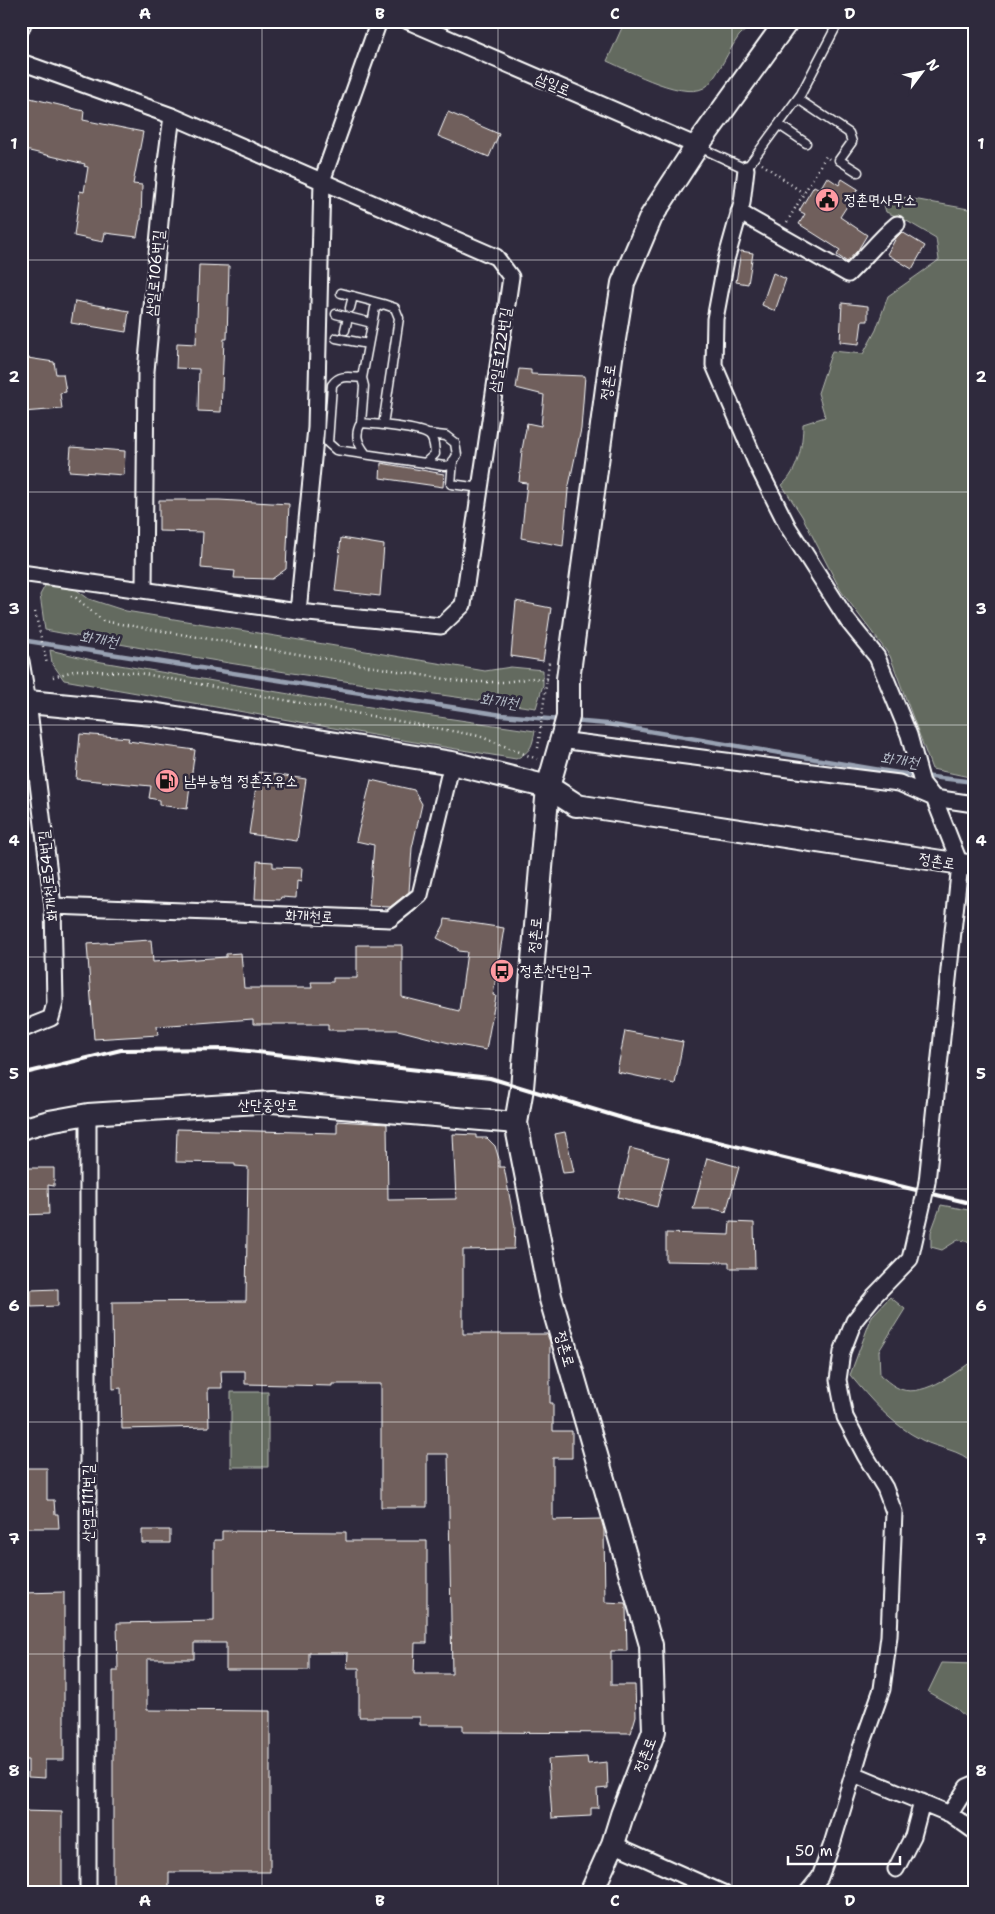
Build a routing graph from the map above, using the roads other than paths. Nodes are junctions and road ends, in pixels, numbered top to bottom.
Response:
1 (24, 21) edge
2 (378, 21) edge
3 (408, 21) edge
4 (788, 21) edge
5 (839, 21) edge
6 (21, 29) edge
7 (21, 62) edge
8 (798, 99) junction
9 (172, 116) junction
10 (779, 125) junction
11 (806, 143) dead end
12 (697, 146) junction
13 (750, 163) junction
14 (858, 172) dead end
15 (322, 181) junction
16 (739, 212) junction
17 (897, 224) dead end
18 (341, 293) dead end
19 (353, 296) junction
20 (383, 304) junction
21 (350, 308) dead end
22 (336, 314) dead end
23 (348, 317) junction
24 (372, 323) junction
25 (345, 330) dead end
26 (336, 338) dead end
27 (347, 341) junction
28 (368, 344) junction
29 (344, 350) dead end
30 (362, 378) junction
31 (361, 423) junction
32 (383, 425) junction
33 (428, 434) junction
34 (358, 439) junction
35 (344, 451) junction
36 (366, 454) junction
37 (453, 461) junction
38 (424, 463) junction
39 (480, 488) junction
40 (21, 572) edge
41 (144, 590) junction
42 (298, 612) junction
43 (21, 660) edge
44 (25, 697) edge
45 (564, 729) junction
46 (452, 763) junction
47 (548, 787) junction
48 (934, 798) junction
49 (974, 804) edge
50 (576, 805) joint
51 (967, 865) edge
52 (53, 906) junction
53 (21, 1030) edge
54 (88, 1114) junction
55 (516, 1123) junction
56 (21, 1129) edge
57 (854, 1774) junction
58 (974, 1784) edge
59 (922, 1802) junction
60 (950, 1814) junction
61 (974, 1831) edge
62 (614, 1844) junction
63 (896, 1868) dead end
64 (88, 1893) edge
65 (591, 1893) edge
66 (723, 1893) edge
67 (807, 1893) edge

1 - 6 street
2 - 15 street
3 - 12 street, 삼일로
4 - 12 main road, 정촌로
5 - 8 lane
7 - 9 street
8 - 10 lane
8 - 14 lane
9 - 15 street, 삼일로122번길
9 - 41 street, 삼일로106번길
10 - 11 lane
10 - 13 lane
12 - 13 lane
12 - 45 main road, 정촌로
13 - 16 street
15 - 39 street, 삼일로122번길
15 - 42 street
16 - 17 street
16 - 48 street
18 - 19 lane
19 - 20 lane
19 - 21 lane
20 - 24 lane
20 - 32 lane
22 - 23 lane
23 - 24 lane
23 - 25 lane
24 - 28 lane
26 - 27 lane
27 - 28 lane
27 - 29 lane
28 - 30 lane
30 - 31 lane
30 - 35 lane
31 - 32 lane
31 - 34 lane
32 - 33 lane
33 - 37 lane
33 - 38 lane
34 - 35 lane
34 - 36 lane
35 - 36 lane
36 - 38 lane
37 - 38 lane
37 - 39 lane
39 - 42 street, 삼일로122번길
40 - 41 street
41 - 42 street
43 - 44 street, 화개천로54번길
44 - 46 main road
44 - 52 street, 화개천로54번길
45 - 47 main road, 정촌로
45 - 48 street
46 - 47 main road
46 - 52 street, 화개천로
47 - 50 main road, 정촌로
47 - 55 main road, 정촌로
48 - 49 street
48 - 51 street
50 - 51 street, 정촌로
51 - 57 street, bridge
52 - 53 street, 화개천로54번길
54 - 55 street, 산단중앙로
54 - 56 street, 산단중앙로
54 - 64 street, 산업로111번길
55 - 62 main road, 정촌로
57 - 59 street
57 - 67 street
58 - 60 street
59 - 60 street
59 - 63 street
60 - 61 street
62 - 65 main road, 정촌로
62 - 66 street

